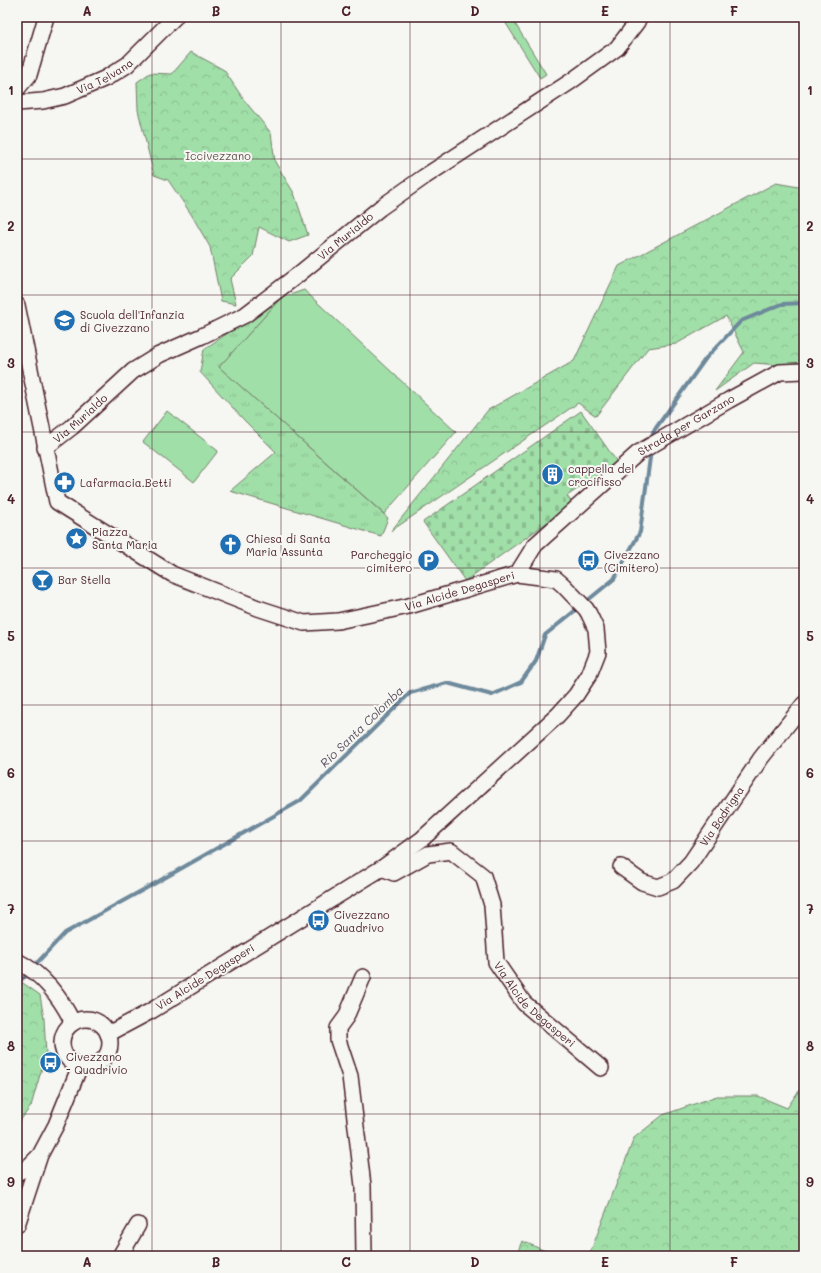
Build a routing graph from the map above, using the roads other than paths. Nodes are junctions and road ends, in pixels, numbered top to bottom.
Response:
1 (46, 17) edge
2 (175, 17) edge
3 (638, 17) edge
4 (17, 89) edge
5 (17, 103) edge
6 (17, 305) edge
7 (804, 371) edge
8 (45, 448) junction
9 (517, 574) junction
10 (804, 704) edge
11 (621, 867) dead end
12 (382, 868) junction
13 (20, 962) edge
14 (363, 977) dead end
15 (73, 1023) junction
16 (108, 1034) junction
17 (80, 1066) junction
18 (601, 1068) dead end
19 (40, 1155) junction
20 (17, 1173) edge
21 (30, 1181) junction
22 (17, 1195) edge
23 (17, 1225) edge
24 (138, 1225) dead end
25 (120, 1256) edge
26 (364, 1256) edge

1 - 4 street
2 - 5 street, Via Telvana
3 - 8 street, Via Murialdo
6 - 8 street
7 - 9 street, Strada per Garzano
8 - 9 street, Via Alcide Degasperi
9 - 12 street, Via Alcide Degasperi
10 - 11 street, Via Bodrigna
12 - 16 street, Via Alcide Degasperi
12 - 18 street, Via Alcide Degasperi
13 - 15 street
14 - 26 street
15 - 16 street
15 - 17 street
16 - 17 street
17 - 19 street
19 - 20 street
19 - 21 street
21 - 22 street
21 - 23 street
24 - 25 street

